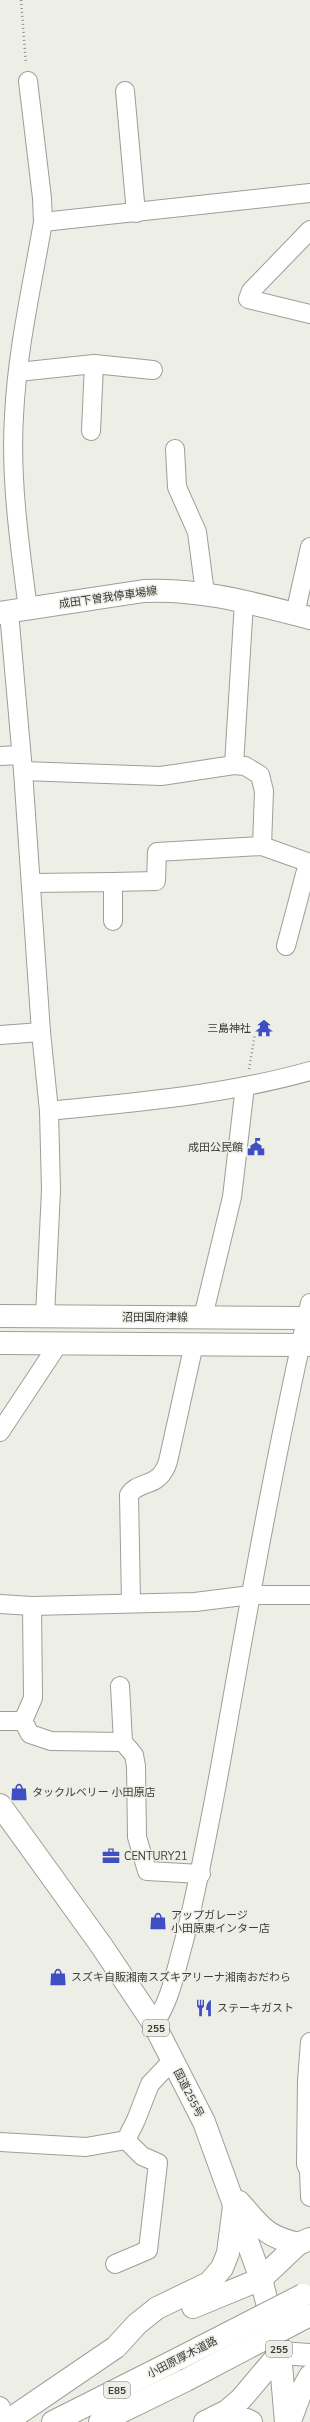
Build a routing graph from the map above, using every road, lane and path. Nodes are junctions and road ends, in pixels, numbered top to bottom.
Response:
1 (21, 0) edge
2 (28, 81) joint
3 (125, 91) dead end
4 (310, 194) edge
5 (136, 213) junction
6 (43, 222) junction
7 (310, 230) edge
8 (310, 314) edge
9 (94, 364) junction
10 (153, 370) dead end
11 (18, 372) junction
12 (91, 431) dead end
13 (176, 449) dead end
14 (310, 547) edge
15 (205, 593) junction
16 (244, 602) junction
17 (12, 611) edge
18 (303, 616) edge
19 (0, 756) edge
20 (22, 763) junction
21 (234, 765) junction
22 (262, 846) junction
23 (309, 863) edge
24 (113, 882) junction
25 (31, 883) junction
26 (113, 922) dead end
27 (286, 946) dead end
28 (41, 1032) junction
29 (255, 1034) dead end
30 (0, 1035) edge
31 (310, 1071) edge
32 (245, 1086) junction
33 (49, 1111) junction
34 (309, 1313) edge
35 (0, 1316) edge
36 (45, 1316) junction
37 (204, 1317) junction
38 (0, 1343) edge
39 (59, 1343) junction
40 (194, 1344) junction
41 (304, 1344) edge
42 (0, 1432) edge
43 (251, 1595) junction
44 (310, 1595) edge
45 (131, 1602) junction
46 (0, 1604) edge
47 (32, 1606) junction
48 (120, 1686) dead end
49 (0, 1721) edge
50 (23, 1721) junction
51 (123, 1742) junction
52 (0, 1805) edge
53 (201, 1874) junction
54 (154, 2024) junction
55 (310, 2042) edge
56 (172, 2061) junction
57 (126, 2140) junction
58 (0, 2142) edge
59 (232, 2196) junction
60 (310, 2197) edge
61 (304, 2242) edge
62 (115, 2264) dead end
63 (261, 2279) junction
64 (307, 2293) edge
65 (309, 2315) edge
66 (116, 2347) junction
67 (280, 2353) junction
68 (310, 2355) edge
69 (310, 2376) edge
70 (2, 2412) edge
71 (53, 2422) edge
72 (100, 2422) edge
73 (205, 2422) edge
74 (232, 2422) edge
75 (251, 2422) edge
76 (286, 2422) edge
77 (290, 2422) edge

1 - 2 path
2 - 6 street
3 - 5 street
4 - 5 street
5 - 6 street
6 - 11 street
7 - 8 street
9 - 10 street
9 - 11 street
9 - 12 street
11 - 17 street
13 - 15 street
14 - 18 street
15 - 16 main road, 成田下曽我停車場線
15 - 17 main road, 成田下曽我停車場線
16 - 18 main road, 成田下曽我停車場線
16 - 21 street
17 - 20 street
19 - 20 street
20 - 21 street
20 - 25 street
21 - 22 street
22 - 23 street
22 - 24 street
23 - 27 street
24 - 25 street
24 - 26 street
25 - 28 street
28 - 30 street
28 - 33 street
29 - 32 path
31 - 32 street
32 - 33 street
32 - 37 street
33 - 36 street
34 - 37 main road, 沼田国府津線
34 - 41 street
35 - 36 main road, 沼田国府津線
36 - 37 main road, 沼田国府津線
38 - 39 main road
39 - 40 main road
39 - 42 street
40 - 41 main road
40 - 45 street
41 - 43 street
43 - 44 street
43 - 45 street
43 - 53 street
45 - 47 street
46 - 47 street
47 - 50 street
48 - 51 street
49 - 50 street
50 - 51 street
51 - 53 street
52 - 54 main road, 国道255号 / 255
53 - 54 street
54 - 56 main road, 国道255号 / 255
55 - 60 street
56 - 57 street
56 - 59 main road, 国道255号 / 255
57 - 58 street
57 - 62 street
59 - 61 main road
59 - 63 main road, 国道255号 / 255
59 - 66 main road
61 - 63 main road
63 - 66 main road
63 - 67 main road, 国道255号 / 255
64 - 71 main road, 小田原厚木道路 / E85, bridge
65 - 72 main road, 小田原厚木道路 / E85, bridge
66 - 70 main road
67 - 68 main road
67 - 73 main road
67 - 76 main road, 国道255号 / 255
69 - 77 main road
74 - 75 main road

